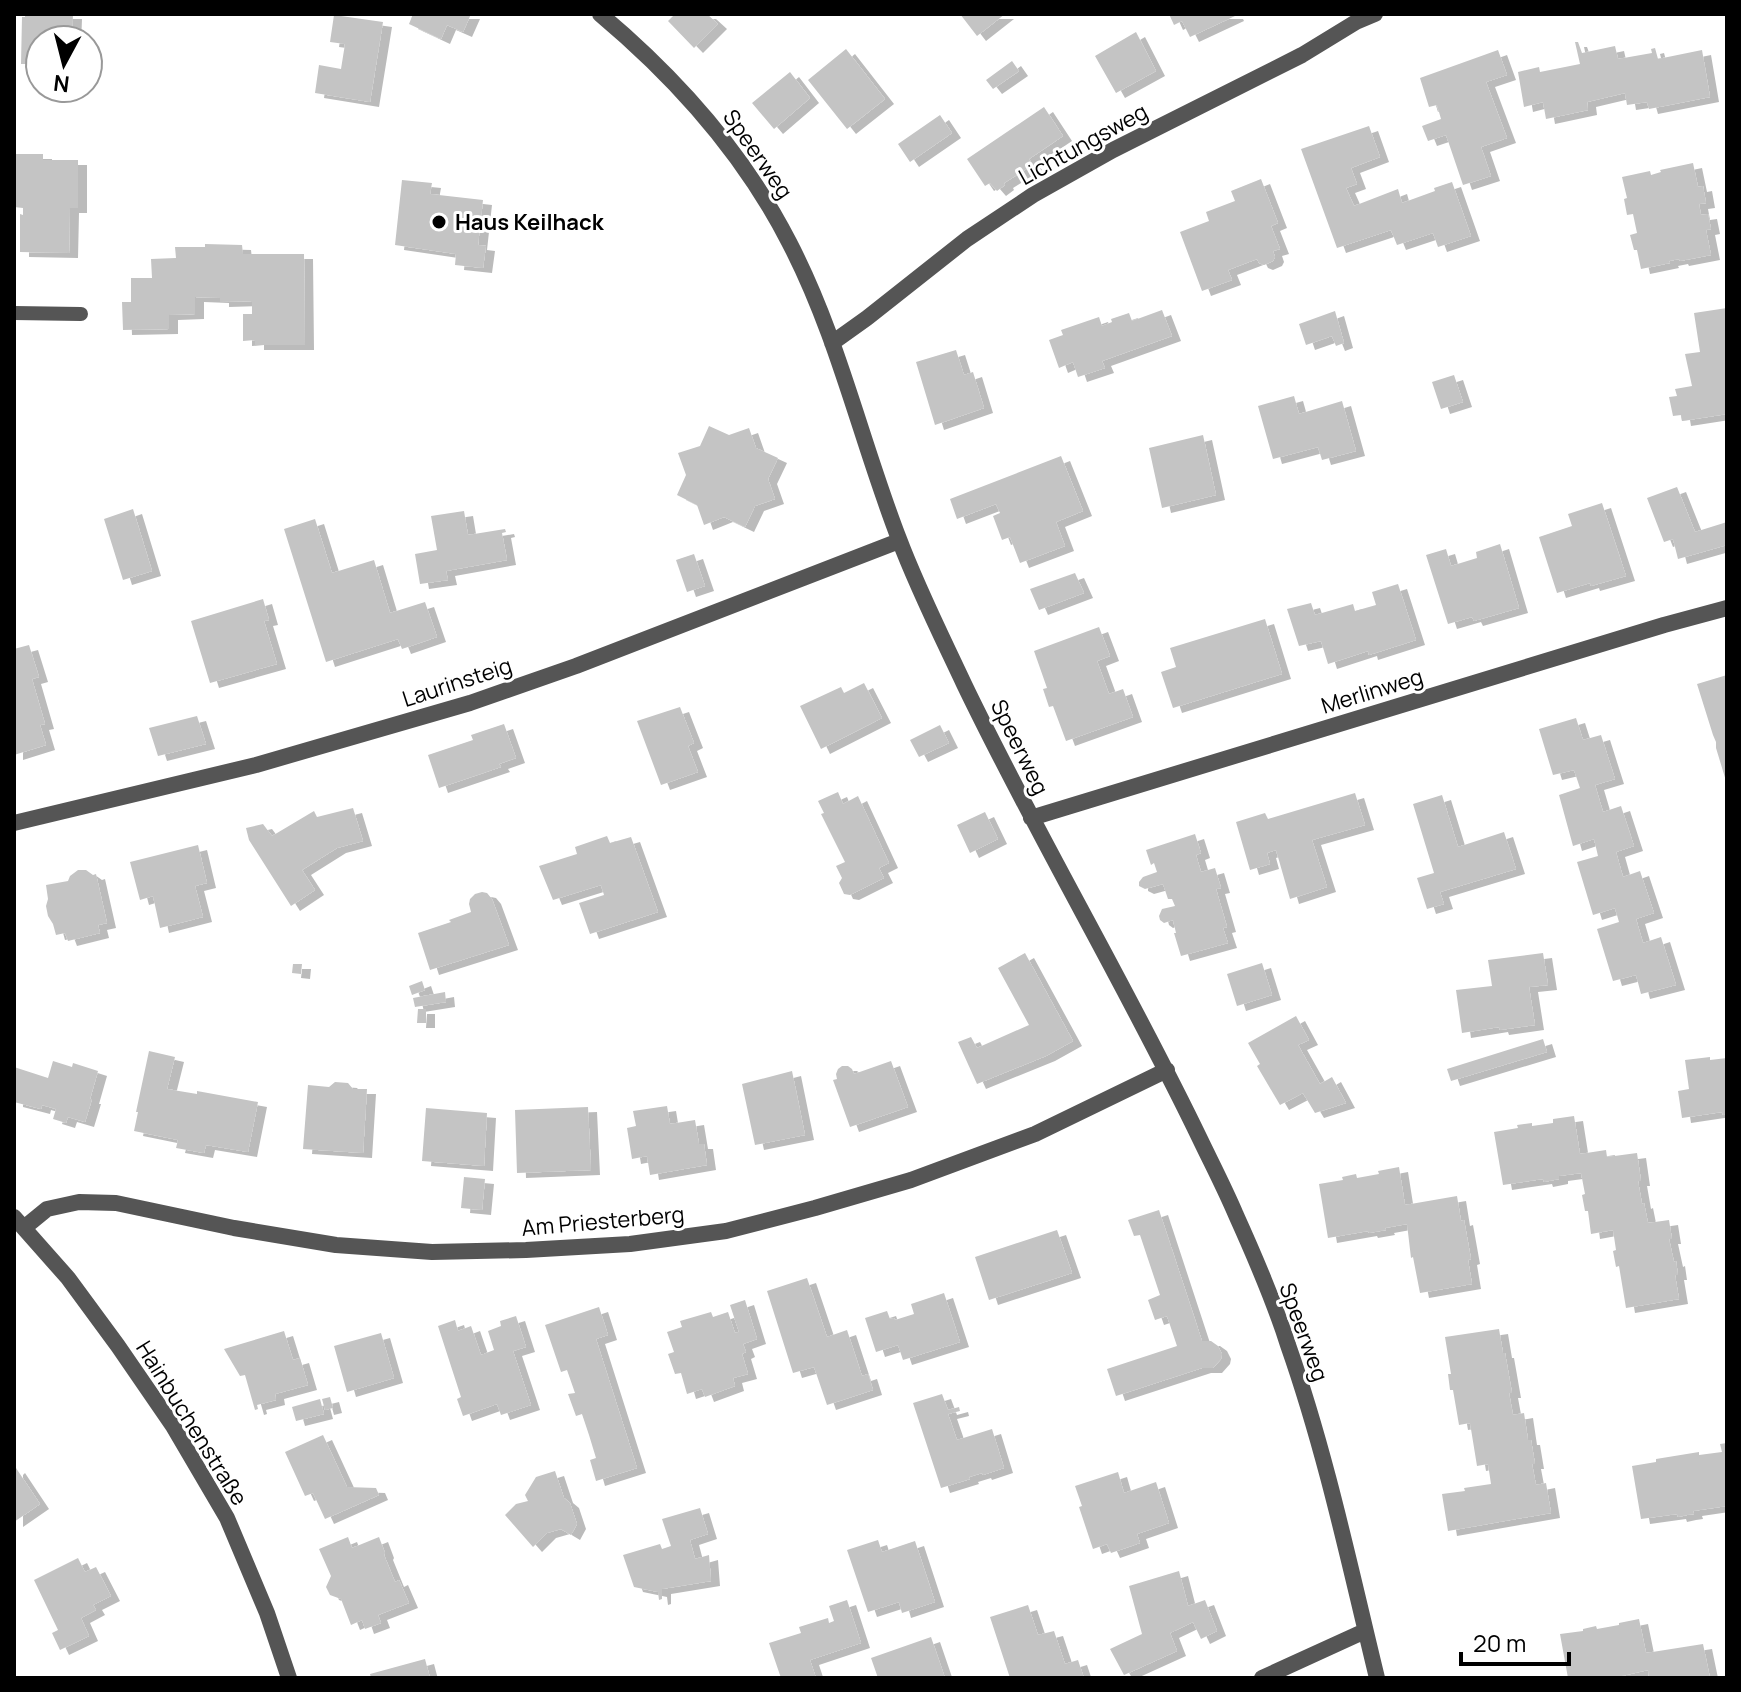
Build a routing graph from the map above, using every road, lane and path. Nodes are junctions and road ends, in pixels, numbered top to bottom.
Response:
1 (600, 14) edge
2 (1375, 14) edge
3 (14, 313) edge
4 (81, 314) dead end
5 (832, 343) junction
6 (899, 541) junction
7 (1727, 608) edge
8 (1031, 818) junction
9 (14, 823) edge
10 (1167, 1070) junction
11 (19, 1222) edge
12 (1365, 1631) junction
13 (289, 1678) edge
14 (1262, 1678) edge
15 (1377, 1678) edge

1 - 5 street, Speerweg
2 - 5 street, Lichtungsweg
3 - 4 lane
5 - 6 street, Speerweg
6 - 8 street, Speerweg
6 - 9 street, Laurinsteig
7 - 8 street, Merlinweg
8 - 10 street, Speerweg
10 - 11 street, Am Priesterberg
10 - 12 street, Speerweg
11 - 13 street, Hainbuchenstraße
12 - 14 street
12 - 15 street, Speerweg

